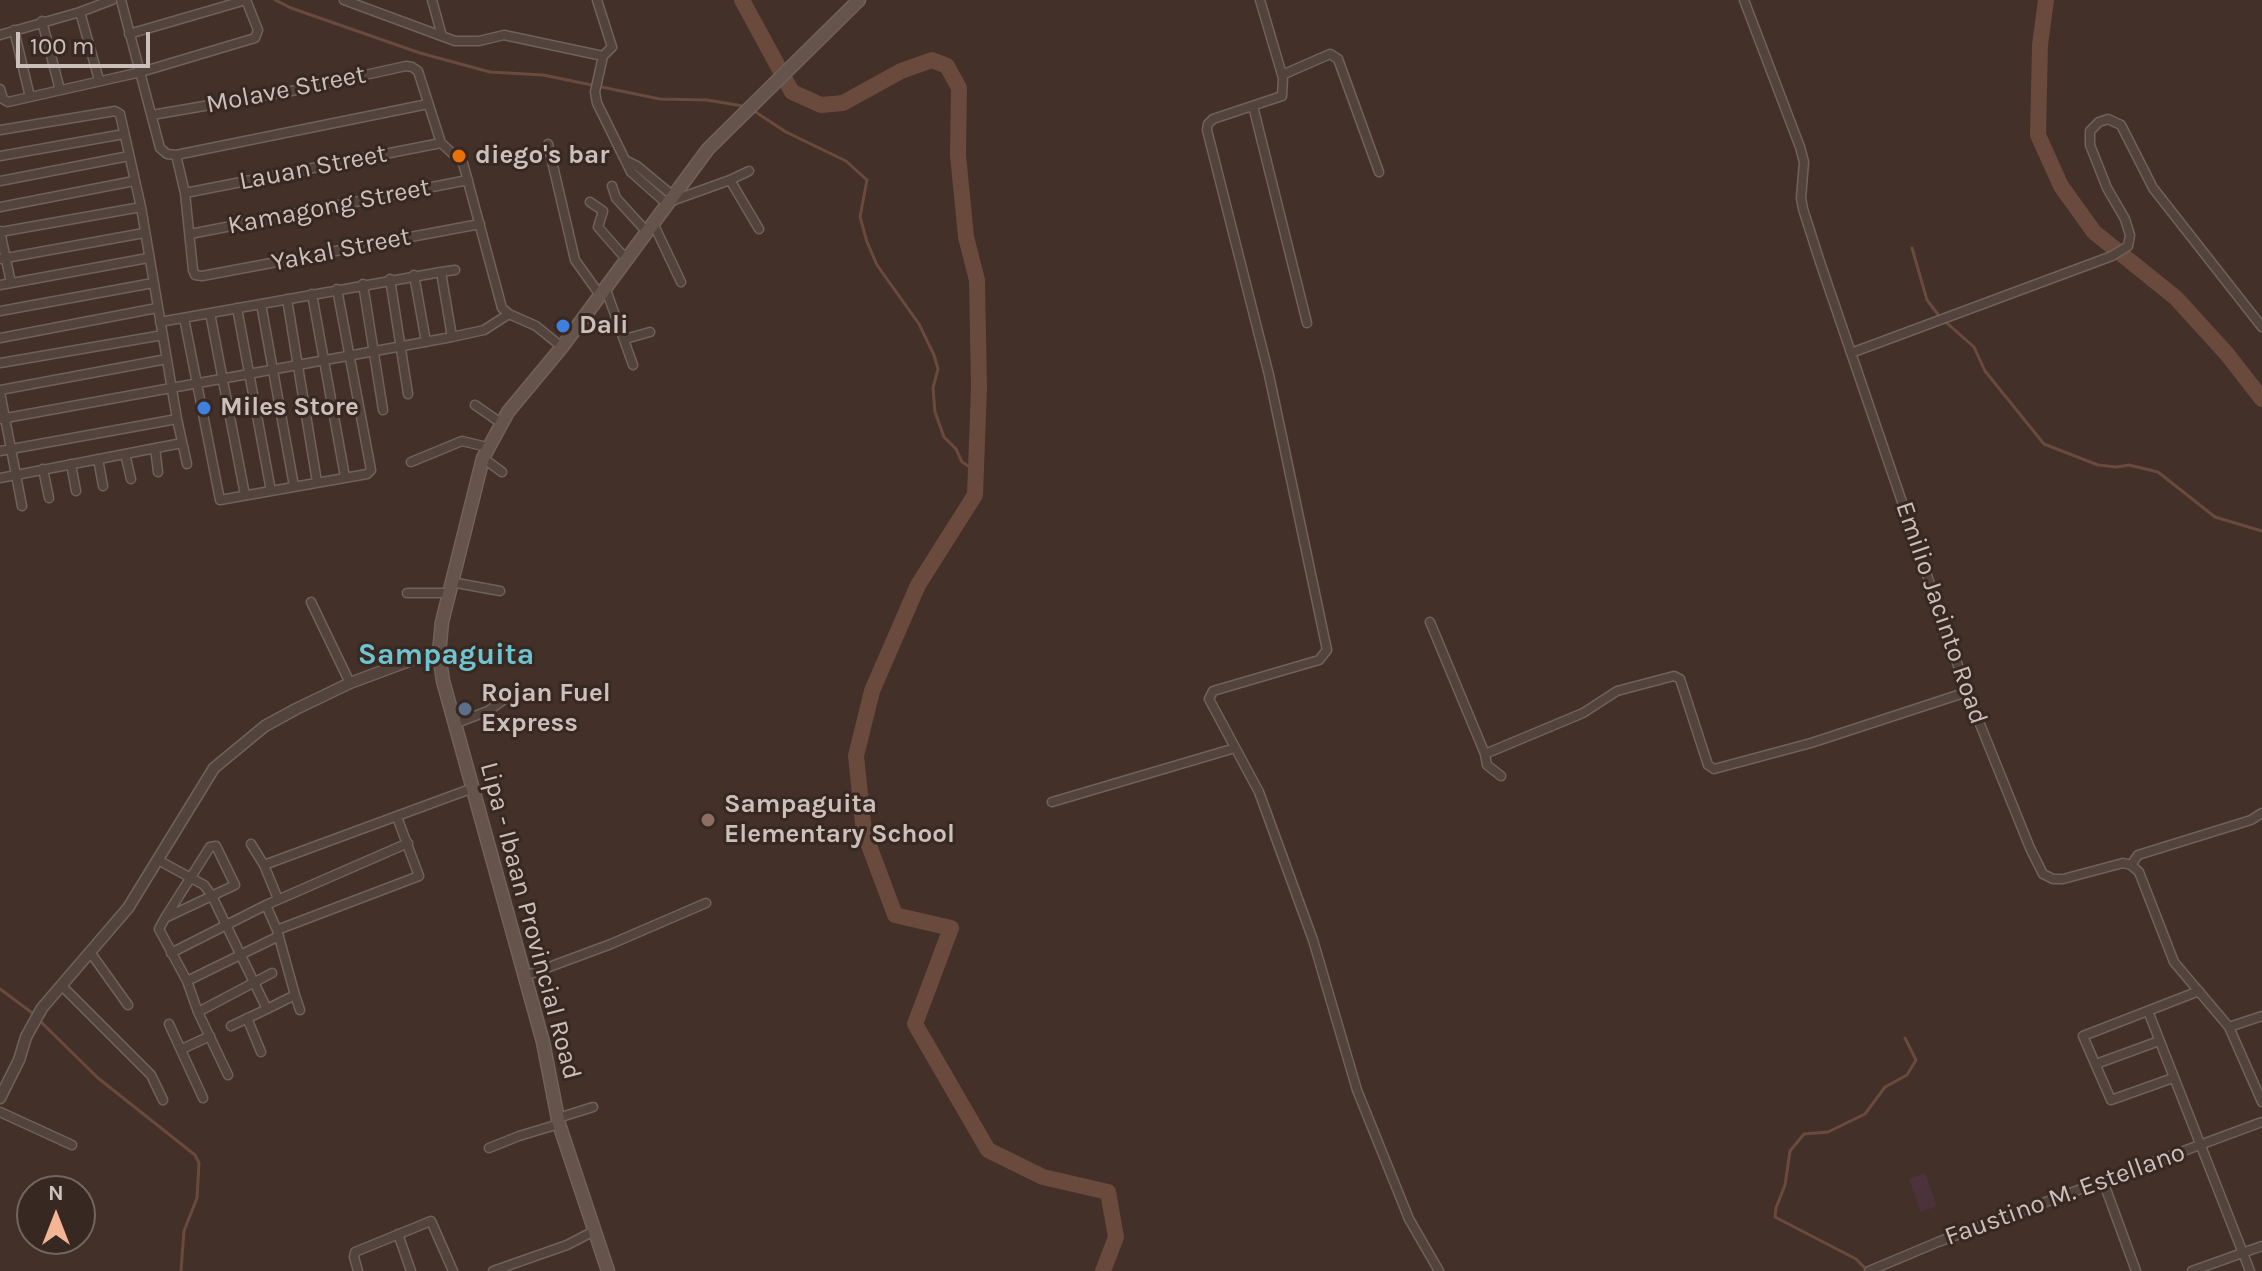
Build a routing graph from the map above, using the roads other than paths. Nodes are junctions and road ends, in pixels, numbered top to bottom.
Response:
1 (112, 0) edge
2 (121, 0) edge
3 (246, 0) edge
4 (344, 0) edge
5 (432, 0) edge
6 (597, 0) edge
7 (859, 0) edge
8 (1260, 0) edge
9 (1744, 0) edge
10 (80, 12) junction
11 (42, 21) junction
12 (14, 30) junction
13 (129, 34) junction
14 (0, 35) edge
15 (442, 36) junction
16 (603, 56) junction
17 (141, 72) junction
18 (1282, 75) junction
19 (99, 80) junction
20 (0, 89) edge
21 (60, 90) junction
22 (30, 97) junction
23 (428, 104) junction
24 (1253, 106) junction
25 (152, 115) junction
26 (0, 130) edge
27 (124, 134) junction
28 (441, 143) junction
29 (548, 144) dead end
30 (176, 155) junction
31 (0, 156) edge
32 (129, 156) junction
33 (749, 171) dead end
34 (1379, 172) dead end
35 (468, 180) junction
36 (730, 180) junction
37 (0, 181) edge
38 (134, 181) junction
39 (612, 186) dead end
40 (185, 193) junction
41 (669, 199) junction
42 (590, 202) dead end
43 (0, 207) edge
44 (141, 207) junction
45 (480, 224) junction
46 (649, 226) junction
47 (759, 229) dead end
48 (0, 232) edge
49 (144, 233) junction
50 (190, 234) junction
51 (148, 258) junction
52 (2, 259) edge
53 (626, 259) junction
54 (455, 270) dead end
55 (441, 272) junction
56 (414, 275) junction
57 (390, 279) junction
58 (681, 282) dead end
59 (11, 283) junction
60 (153, 283) junction
61 (363, 284) junction
62 (0, 285) edge
63 (337, 289) junction
64 (602, 291) junction
65 (312, 294) junction
66 (287, 299) junction
67 (261, 304) junction
68 (157, 308) junction
69 (237, 308) junction
70 (0, 311) edge
71 (210, 313) junction
72 (509, 314) junction
73 (184, 318) junction
74 (160, 322) junction
75 (1307, 323) dead end
76 (2262, 327) edge
77 (650, 332) dead end
78 (163, 335) junction
79 (452, 337) junction
80 (0, 338) edge
81 (625, 339) junction
82 (426, 342) junction
83 (398, 347) junction
84 (562, 347) junction
85 (375, 351) junction
86 (1851, 353) junction
87 (348, 356) junction
88 (167, 359) junction
89 (324, 360) junction
90 (0, 363) edge
91 (299, 365) junction
92 (633, 365) dead end
93 (274, 370) junction
94 (249, 374) junction
95 (222, 379) junction
96 (198, 385) junction
97 (172, 390) junction
98 (0, 391) edge
99 (408, 394) dead end
100 (475, 405) dead end
101 (383, 410) dead end
102 (2, 419) edge
103 (177, 419) junction
104 (501, 423) junction
105 (182, 443) junction
106 (155, 448) junction
107 (5, 450) edge
108 (485, 452) junction
109 (125, 454) junction
110 (98, 459) junction
111 (411, 462) dead end
112 (71, 464) junction
113 (187, 464) dead end
114 (43, 469) junction
115 (158, 472) dead end
116 (502, 472) dead end
117 (15, 475) junction
118 (345, 477) junction
119 (0, 478) edge
120 (131, 479) dead end
121 (317, 482) junction
122 (103, 486) dead end
123 (294, 486) junction
124 (76, 491) dead end
125 (271, 491) junction
126 (245, 495) junction
127 (49, 498) dead end
128 (22, 506) dead end
129 (450, 587) junction
130 (500, 591) dead end
131 (407, 593) dead end
132 (311, 602) dead end
133 (1430, 622) dead end
134 (439, 653) junction
135 (350, 683) junction
136 (1967, 692) junction
137 (502, 701) dead end
138 (454, 724) junction
139 (1235, 748) junction
140 (1485, 754) junction
141 (1501, 776) dead end
142 (473, 788) junction
143 (1052, 802) dead end
144 (2262, 813) edge
145 (397, 817) junction
146 (408, 843) junction
147 (251, 844) dead end
148 (158, 860) junction
149 (264, 865) junction
150 (2131, 865) junction
151 (191, 876) junction
152 (212, 896) junction
153 (278, 899) junction
154 (706, 903) dead end
155 (266, 905) junction
156 (165, 918) junction
157 (227, 925) junction
158 (278, 933) junction
159 (90, 952) junction
160 (171, 953) junction
161 (240, 955) junction
162 (272, 973) dead end
163 (525, 976) junction
164 (187, 981) junction
165 (255, 983) junction
166 (61, 985) junction
167 (2199, 991) junction
168 (295, 995) junction
169 (128, 1005) dead end
170 (267, 1009) junction
171 (300, 1010) dead end
172 (2148, 1011) junction
173 (198, 1012) junction
174 (2262, 1016) edge
175 (247, 1018) junction
176 (169, 1024) dead end
177 (231, 1026) dead end
178 (2229, 1027) junction
179 (210, 1036) junction
180 (2159, 1041) junction
181 (182, 1049) junction
182 (261, 1052) dead end
183 (2096, 1064) junction
184 (228, 1075) dead end
185 (2173, 1078) junction
186 (0, 1098) edge
187 (203, 1098) dead end
188 (163, 1100) dead end
189 (2262, 1102) edge
190 (593, 1107) dead end
191 (0, 1112) edge
192 (558, 1121) junction
193 (2262, 1122) edge
194 (72, 1145) dead end
195 (2199, 1145) junction
196 (489, 1148) dead end
197 (2103, 1181) junction
198 (594, 1231) junction
199 (398, 1234) junction
200 (2262, 1246) edge
201 (2243, 1253) junction
202 (1873, 1270) edge
203 (358, 1271) edge
204 (411, 1271) edge
205 (458, 1271) edge
206 (493, 1271) edge
207 (608, 1271) edge
208 (1439, 1271) edge
209 (2136, 1271) edge
210 (2192, 1271) edge
211 (2250, 1271) edge

1 - 10 street
2 - 13 street
3 - 13 street
3 - 17 street
4 - 15 street
5 - 15 street
6 - 16 street
7 - 41 main road, Lipa - Ibaan Provincial Road
8 - 18 street
9 - 86 street, Emilio Jacinto Road
10 - 11 street
10 - 19 street
11 - 12 street
11 - 21 street
12 - 14 street
12 - 22 street
13 - 17 street
15 - 16 street
16 - 41 street
17 - 19 street
17 - 25 street
18 - 24 street
18 - 34 street
19 - 21 street
20 - 22 street
21 - 22 street
23 - 25 street, Molave Street
23 - 28 street
23 - 30 street
24 - 75 street
24 - 139 street
25 - 30 street
26 - 27 street
27 - 31 street
27 - 32 street
28 - 35 street
28 - 40 street, Lauan Street
29 - 64 street
30 - 40 street
32 - 37 street
32 - 38 street
33 - 36 street
35 - 45 street
35 - 50 street, Kamagong Street
36 - 41 street
36 - 47 street
38 - 43 street
38 - 44 street
39 - 46 street
40 - 50 street
41 - 46 main road, Lipa - Ibaan Provincial Road
42 - 53 street
44 - 48 street
44 - 49 street
45 - 50 street, Yakal Street
45 - 72 street
46 - 53 main road, Lipa - Ibaan Provincial Road
46 - 58 street
48 - 52 street
49 - 51 street
49 - 52 street
51 - 59 street
51 - 60 street
52 - 59 street
53 - 64 main road, Lipa - Ibaan Provincial Road
54 - 55 street
55 - 56 street
55 - 79 street
56 - 57 street
56 - 82 street
57 - 61 street
57 - 83 street
59 - 62 street
60 - 68 street
60 - 70 street
61 - 63 street
61 - 85 street
63 - 65 street
63 - 87 street
64 - 81 street
64 - 84 main road, Lipa - Ibaan Provincial Road
65 - 66 street
65 - 89 street
66 - 67 street
66 - 91 street
67 - 69 street
67 - 93 street
68 - 74 street
68 - 80 street
69 - 71 street
69 - 94 street
71 - 73 street
71 - 95 street
72 - 79 street
72 - 84 street
73 - 74 street
73 - 96 street
74 - 78 street
76 - 86 street
77 - 81 street
78 - 88 street
78 - 90 street
79 - 82 street
81 - 92 street
82 - 83 street
83 - 85 street
83 - 99 street
84 - 104 main road, Lipa - Ibaan Provincial Road
85 - 87 street
85 - 101 street
86 - 136 street, Emilio Jacinto Road
87 - 89 street
87 - 118 street
88 - 97 street
88 - 98 street
89 - 91 street
89 - 118 street
91 - 93 street
91 - 121 street
93 - 94 street
93 - 123 street
94 - 95 street
94 - 125 street
95 - 96 street
95 - 126 street
96 - 97 street
96 - 126 street
97 - 102 street
97 - 103 street
98 - 102 street
100 - 104 street
102 - 107 street
103 - 105 street
103 - 107 street
104 - 108 main road, Lipa - Ibaan Provincial Road
105 - 106 street
105 - 113 street
106 - 109 street
106 - 115 street
107 - 117 street
108 - 111 street
108 - 116 street
108 - 129 main road, Lipa - Ibaan Provincial Road
109 - 110 street
109 - 120 street
110 - 112 street
110 - 122 street
112 - 114 street
112 - 124 street
114 - 117 street
114 - 127 street
117 - 119 street
117 - 128 street
118 - 121 street
121 - 123 street
123 - 125 street
125 - 126 street
129 - 130 street
129 - 131 street
129 - 134 main road, Lipa - Ibaan Provincial Road
132 - 135 street
133 - 140 street
134 - 135 street
134 - 138 main road, Lipa - Ibaan Provincial Road
135 - 148 street
136 - 140 street
136 - 150 street, Emilio Jacinto Road
137 - 138 street
138 - 142 main road, Lipa - Ibaan Provincial Road
139 - 143 street
139 - 208 street
140 - 141 street
142 - 145 street
142 - 163 main road, Lipa - Ibaan Provincial Road
144 - 150 street
145 - 146 street
145 - 149 street
146 - 153 street
146 - 158 street
147 - 149 street
148 - 151 street
148 - 159 street
149 - 153 street
150 - 167 street
151 - 152 street
151 - 152 street
151 - 156 street
152 - 156 street
152 - 157 street
153 - 155 street
154 - 163 street
155 - 157 street
155 - 158 street
156 - 160 street
157 - 160 street
157 - 161 street
158 - 161 street
158 - 168 street
159 - 166 street
159 - 169 street
160 - 164 street
161 - 164 street
161 - 165 street
162 - 165 street
163 - 192 main road, Lipa - Ibaan Provincial Road
164 - 173 street
165 - 170 street
165 - 173 street
166 - 186 street
166 - 188 street
167 - 172 street
167 - 178 street
168 - 170 street
168 - 171 street
170 - 175 street
172 - 180 street
172 - 183 street
173 - 179 street
174 - 178 street
175 - 177 street
175 - 182 street
176 - 181 street
178 - 189 street
179 - 181 street
179 - 184 street
180 - 183 street
180 - 185 street
181 - 187 street
183 - 185 street
185 - 195 street
190 - 192 street
191 - 194 street
192 - 196 street
192 - 198 main road, Lipa - Ibaan Provincial Road
193 - 195 street, Faustino M. Estellano
195 - 197 street, Faustino M. Estellano
195 - 201 street
197 - 202 street, Faustino M. Estellano
197 - 209 street
198 - 206 street
198 - 207 main road, Lipa - Ibaan Provincial Road
199 - 203 street
199 - 204 street
199 - 205 street
200 - 201 street
201 - 210 street
201 - 211 street

